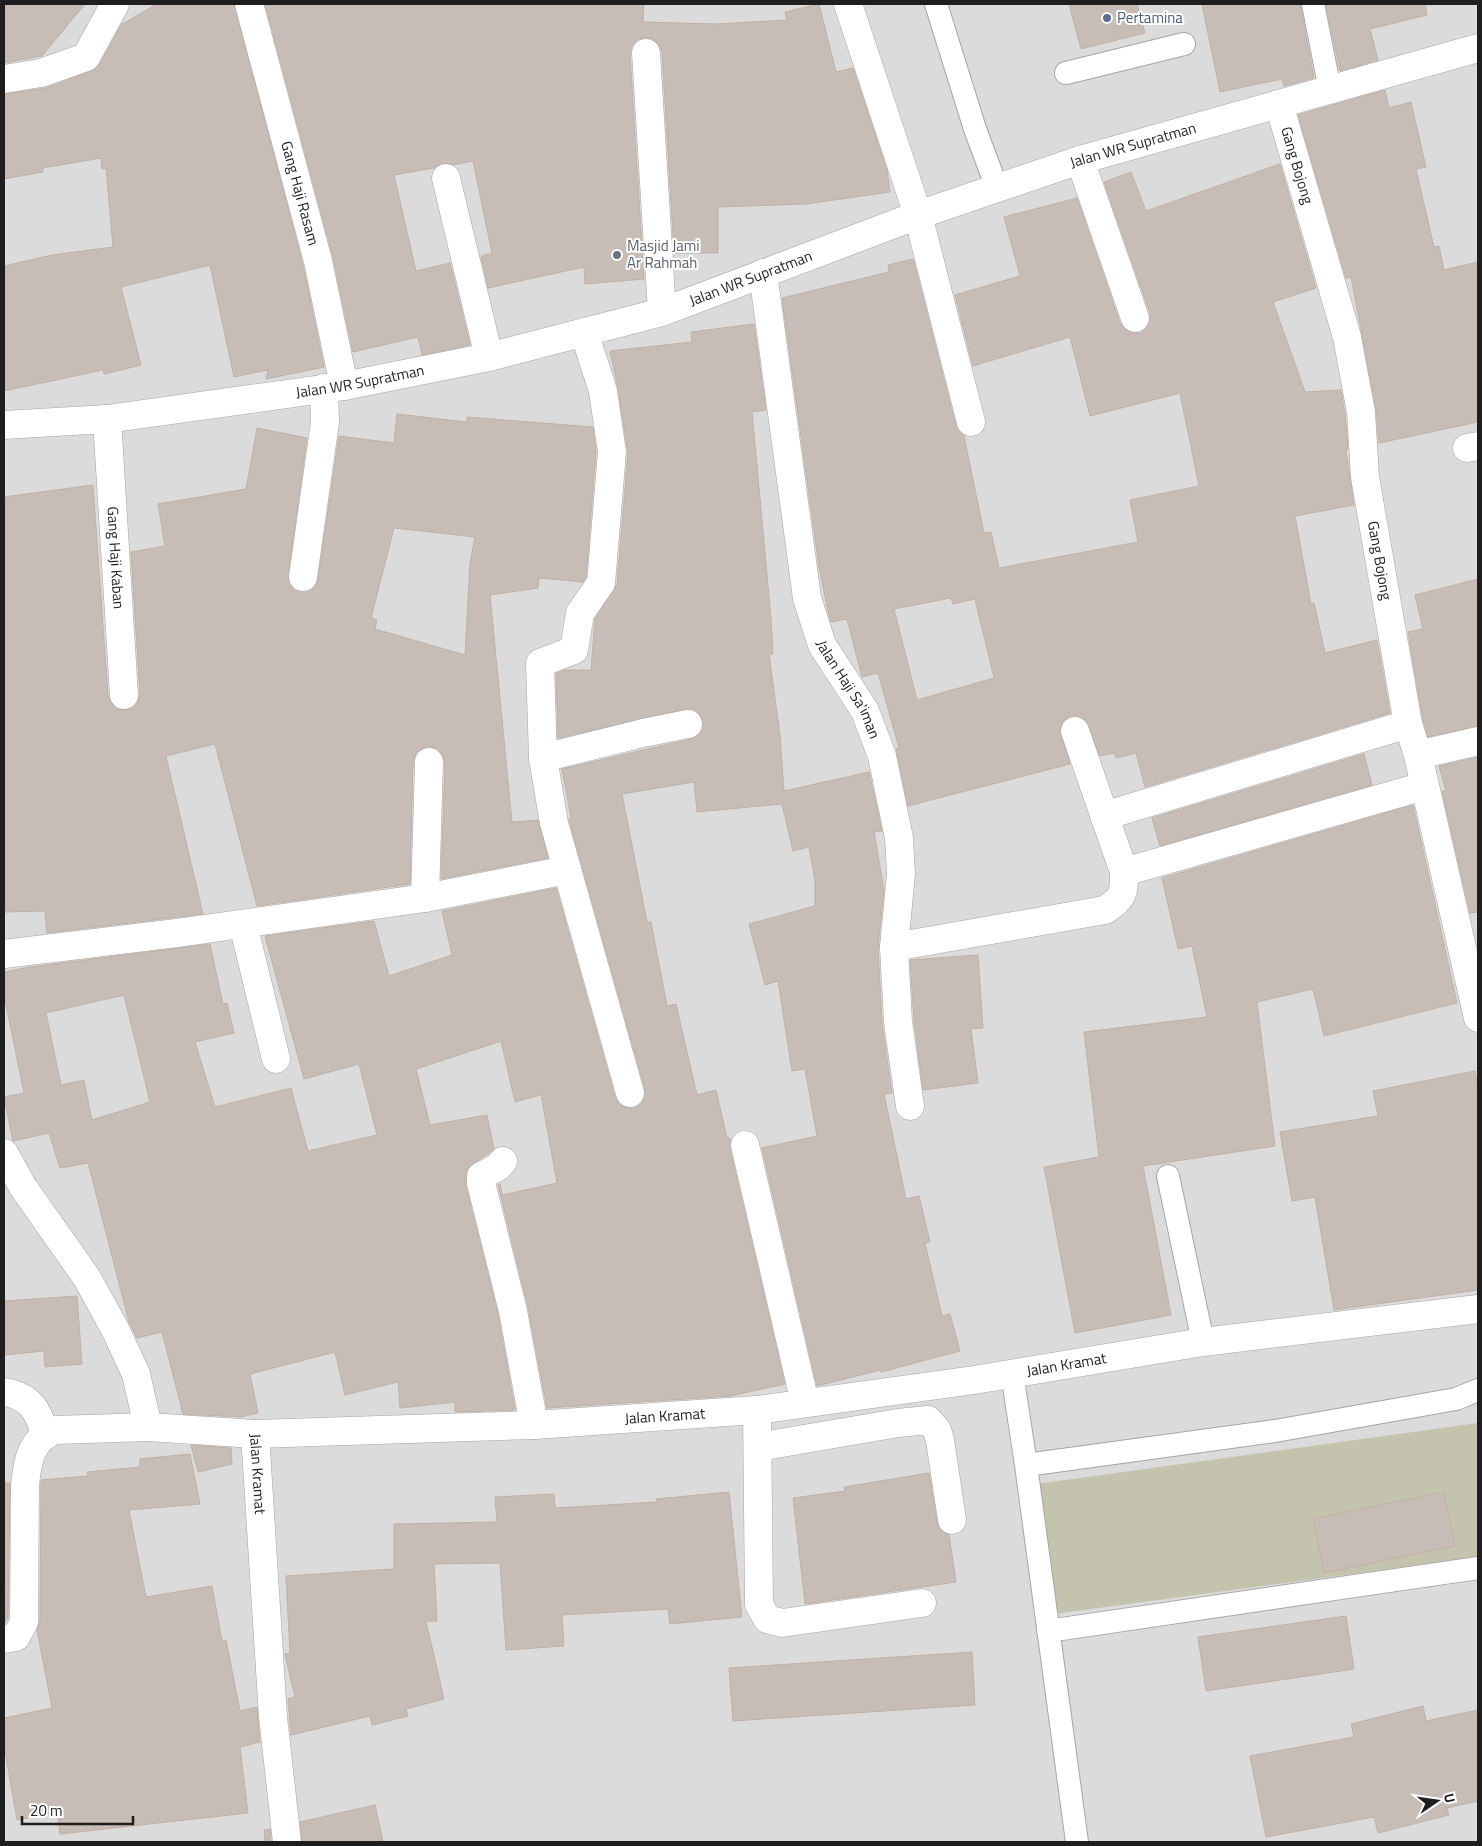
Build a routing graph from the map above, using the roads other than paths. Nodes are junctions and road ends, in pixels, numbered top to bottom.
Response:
1 (115, 4) edge
2 (250, 4) edge
3 (848, 4) edge
4 (936, 4) edge
5 (1313, 4) edge
6 (1184, 44) dead end
7 (1478, 48) edge
8 (646, 53) dead end
9 (1066, 73) dead end
10 (4, 79) edge
11 (1330, 90) junction
12 (1279, 104) junction
13 (1080, 160) junction
14 (446, 178) dead end
15 (997, 188) junction
16 (918, 215) junction
17 (763, 273) junction
18 (662, 312) junction
19 (1135, 318) dead end
20 (584, 332) junction
21 (488, 357) junction
22 (334, 387) junction
23 (107, 419) junction
24 (971, 422) dead end
25 (4, 426) edge
26 (303, 577) dead end
27 (124, 695) dead end
28 (688, 724) dead end
29 (1408, 724) junction
30 (1075, 731) dead end
31 (1478, 741) edge
32 (1418, 755) junction
33 (543, 758) junction
34 (430, 762) dead end
35 (1424, 786) junction
36 (1104, 816) junction
37 (567, 870) junction
38 (1124, 872) junction
39 (424, 898) junction
40 (243, 924) junction
41 (894, 947) junction
42 (4, 954) edge
43 (1478, 1018) edge
44 (276, 1058) dead end
45 (630, 1094) dead end
46 (910, 1106) dead end
47 (745, 1145) dead end
48 (4, 1153) edge
49 (504, 1161) dead end
50 (1168, 1176) dead end
51 (1478, 1309) edge
52 (1203, 1342) junction
53 (1012, 1373) junction
54 (1478, 1390) edge
55 (4, 1392) edge
56 (805, 1403) junction
57 (757, 1410) junction
58 (534, 1425) junction
59 (148, 1427) junction
60 (45, 1433) junction
61 (255, 1434) junction
62 (758, 1447) junction
63 (1026, 1465) junction
64 (952, 1520) dead end
65 (1478, 1568) edge
66 (922, 1603) dead end
67 (1048, 1631) junction
68 (4, 1640) edge
69 (287, 1842) edge
70 (1077, 1842) edge

1 - 10 street
2 - 22 street, Gang Haji Rasam
3 - 16 street
4 - 15 lane
5 - 11 lane
6 - 9 lane
7 - 11 street, Jalan WR Supratman
8 - 18 street
11 - 12 street, Jalan WR Supratman
12 - 13 street, Jalan WR Supratman
12 - 29 street, Gang Bojong
13 - 15 street, Jalan WR Supratman
13 - 19 street
14 - 21 street
15 - 16 street, Jalan WR Supratman
16 - 17 street, Jalan WR Supratman
16 - 24 street
17 - 18 street, Jalan WR Supratman
17 - 41 street, Jalan Haji Sa'iman
18 - 20 street, Jalan WR Supratman
20 - 21 street, Jalan WR Supratman
20 - 33 street
21 - 22 street, Jalan WR Supratman
22 - 23 street, Jalan WR Supratman
22 - 26 street, Gang Haji Rasam
23 - 25 street, Jalan WR Supratman
23 - 27 street, Gang Haji Kaban
28 - 33 street
29 - 32 street, Gang Bojong
29 - 36 street
30 - 36 street
31 - 32 street
32 - 35 street, Gang Bojong
33 - 37 street
34 - 39 street
35 - 38 street
35 - 43 street, Gang Bojong
36 - 38 street
37 - 39 street
37 - 45 street
38 - 41 street
39 - 40 street
40 - 42 street
40 - 44 street
41 - 46 street, Jalan Haji Sa'iman
47 - 56 street
48 - 59 street
49 - 58 street
50 - 52 lane
51 - 52 street, Jalan Kramat
52 - 53 street, Jalan Kramat
53 - 56 street, Jalan Kramat
53 - 63 lane
54 - 63 lane
55 - 60 street
56 - 57 street, Jalan Kramat
57 - 58 street, Jalan Kramat
57 - 62 street
58 - 61 street, Jalan Kramat
59 - 60 street
59 - 61 street
60 - 68 street
61 - 69 street, Jalan Kramat
62 - 64 street
62 - 66 street
63 - 67 lane
65 - 67 lane
67 - 70 lane

